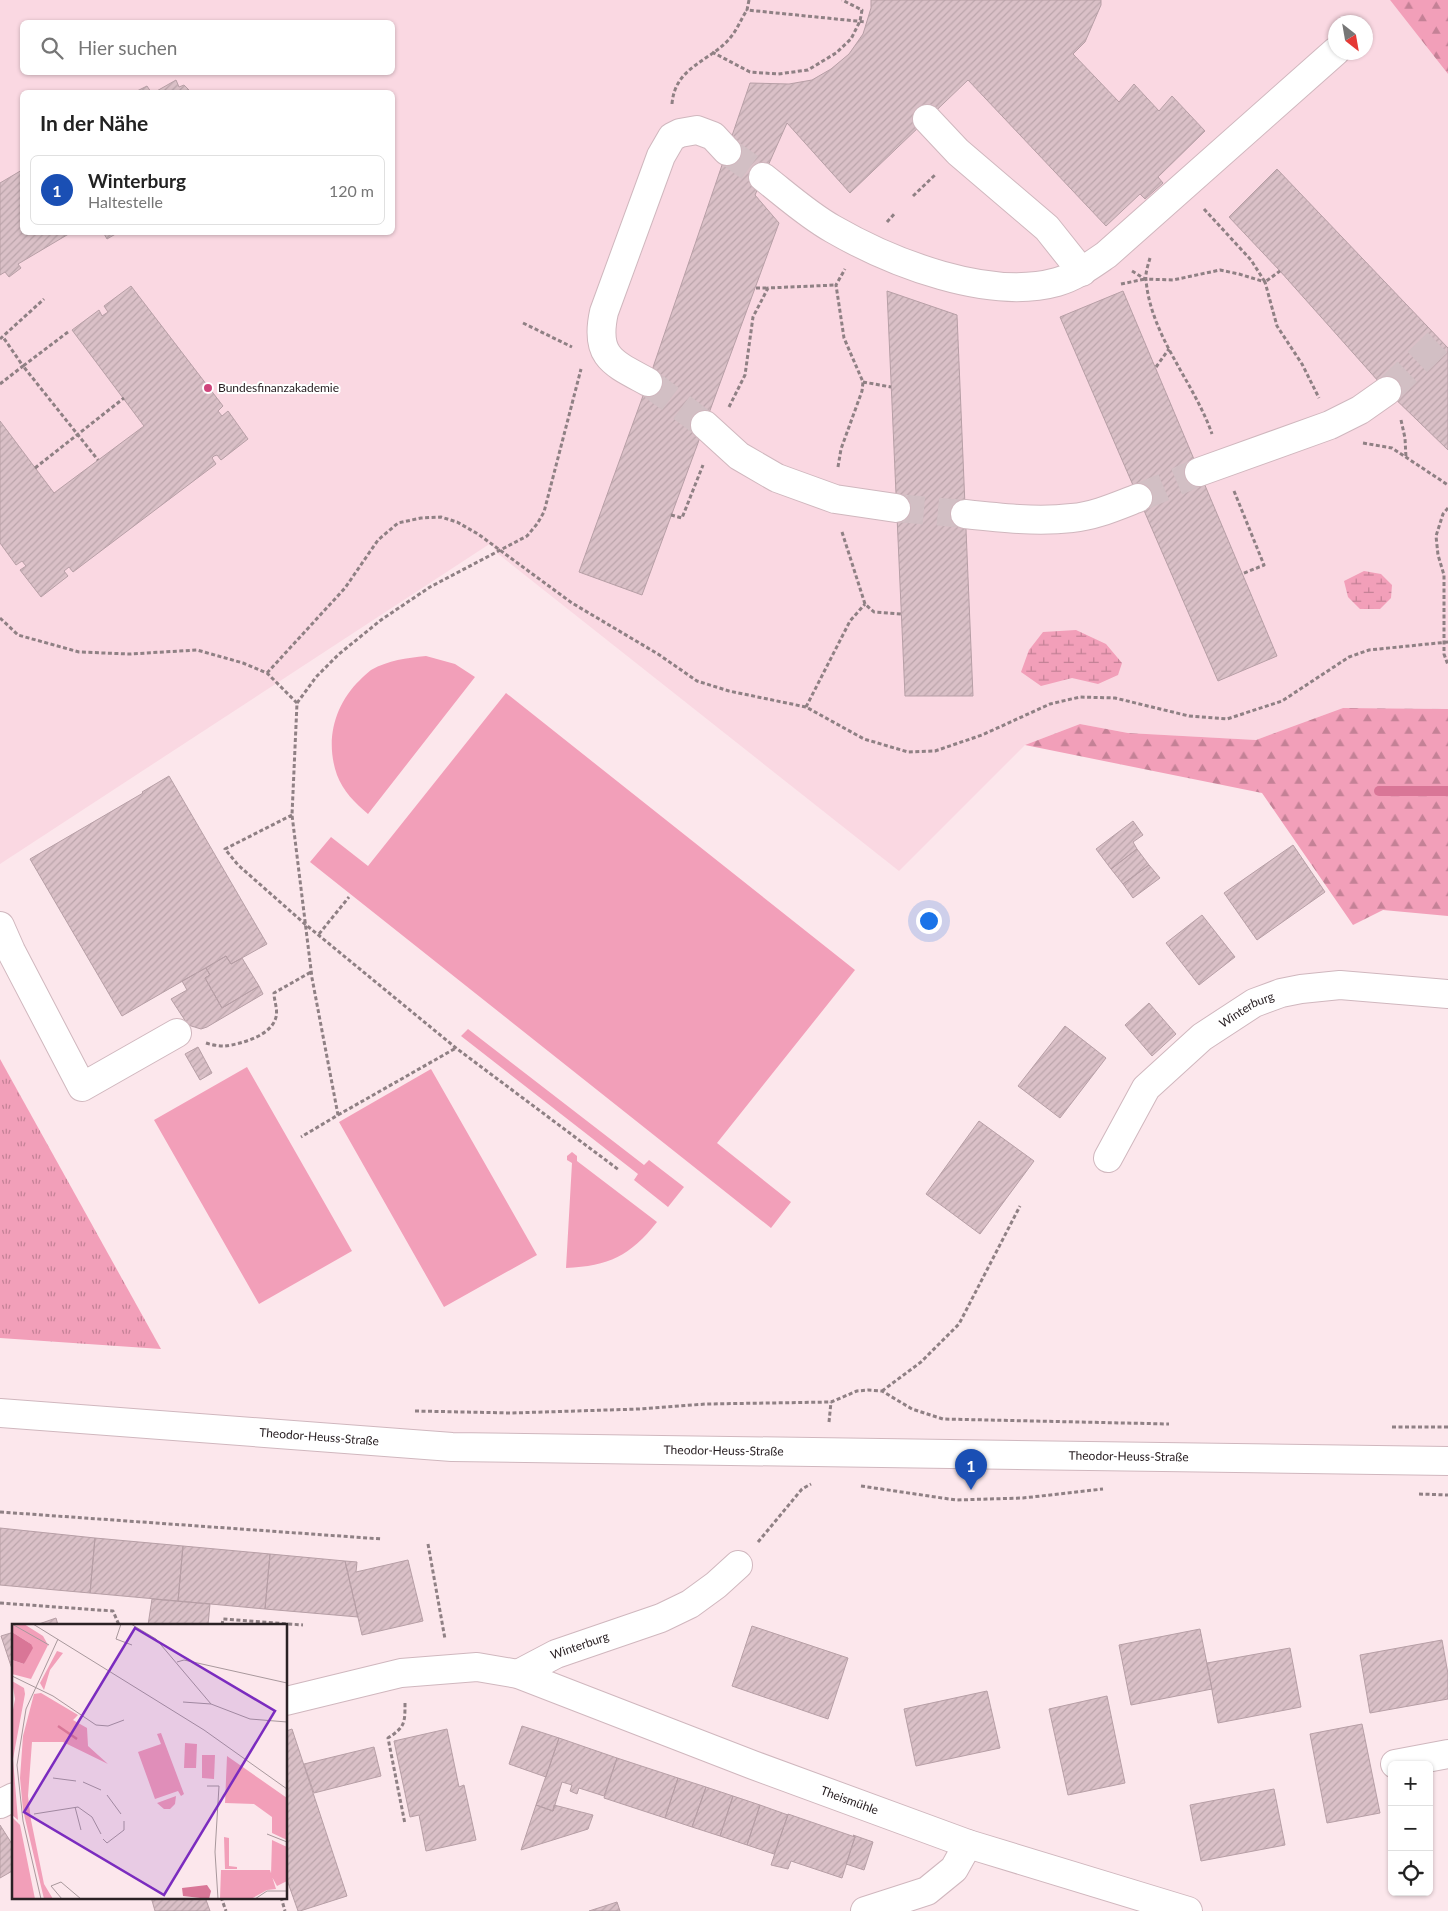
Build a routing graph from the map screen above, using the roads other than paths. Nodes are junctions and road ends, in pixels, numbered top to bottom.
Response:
1 (1328, 58) edge
2 (927, 119) dead end
3 (727, 150) tunnel mouth
4 (763, 177) tunnel mouth
5 (1082, 272) junction
6 (648, 382) tunnel mouth
7 (1385, 393) tunnel mouth
8 (710, 430) tunnel mouth
9 (1211, 468) tunnel mouth
10 (1138, 498) tunnel mouth
11 (896, 508) tunnel mouth
12 (965, 514) tunnel mouth
13 (0, 926) edge
14 (1448, 994) edge
15 (177, 1033) road end
16 (1108, 1158) dead end
17 (0, 1413) edge
18 (1448, 1461) edge
19 (738, 1565) road end
20 (518, 1674) junction
21 (288, 1701) edge
22 (1448, 1754) edge
23 (1411, 1761) edge
24 (12, 1798) edge
25 (0, 1804) edge
26 (968, 1844) junction
27 (865, 1911) edge
28 (1188, 1911) edge

1 - 5 street
2 - 5 street
3 - 6 street
4 - 5 street
7 - 9 street
8 - 11 street
10 - 12 street
13 - 15 street
14 - 16 street, Winterburg
17 - 18 street, Theodor-Heuss-Straße
19 - 20 street, Winterburg
20 - 21 street
20 - 26 street, Theismühle
22 - 23 street
24 - 25 street
26 - 27 street
26 - 28 street, Theismühle

